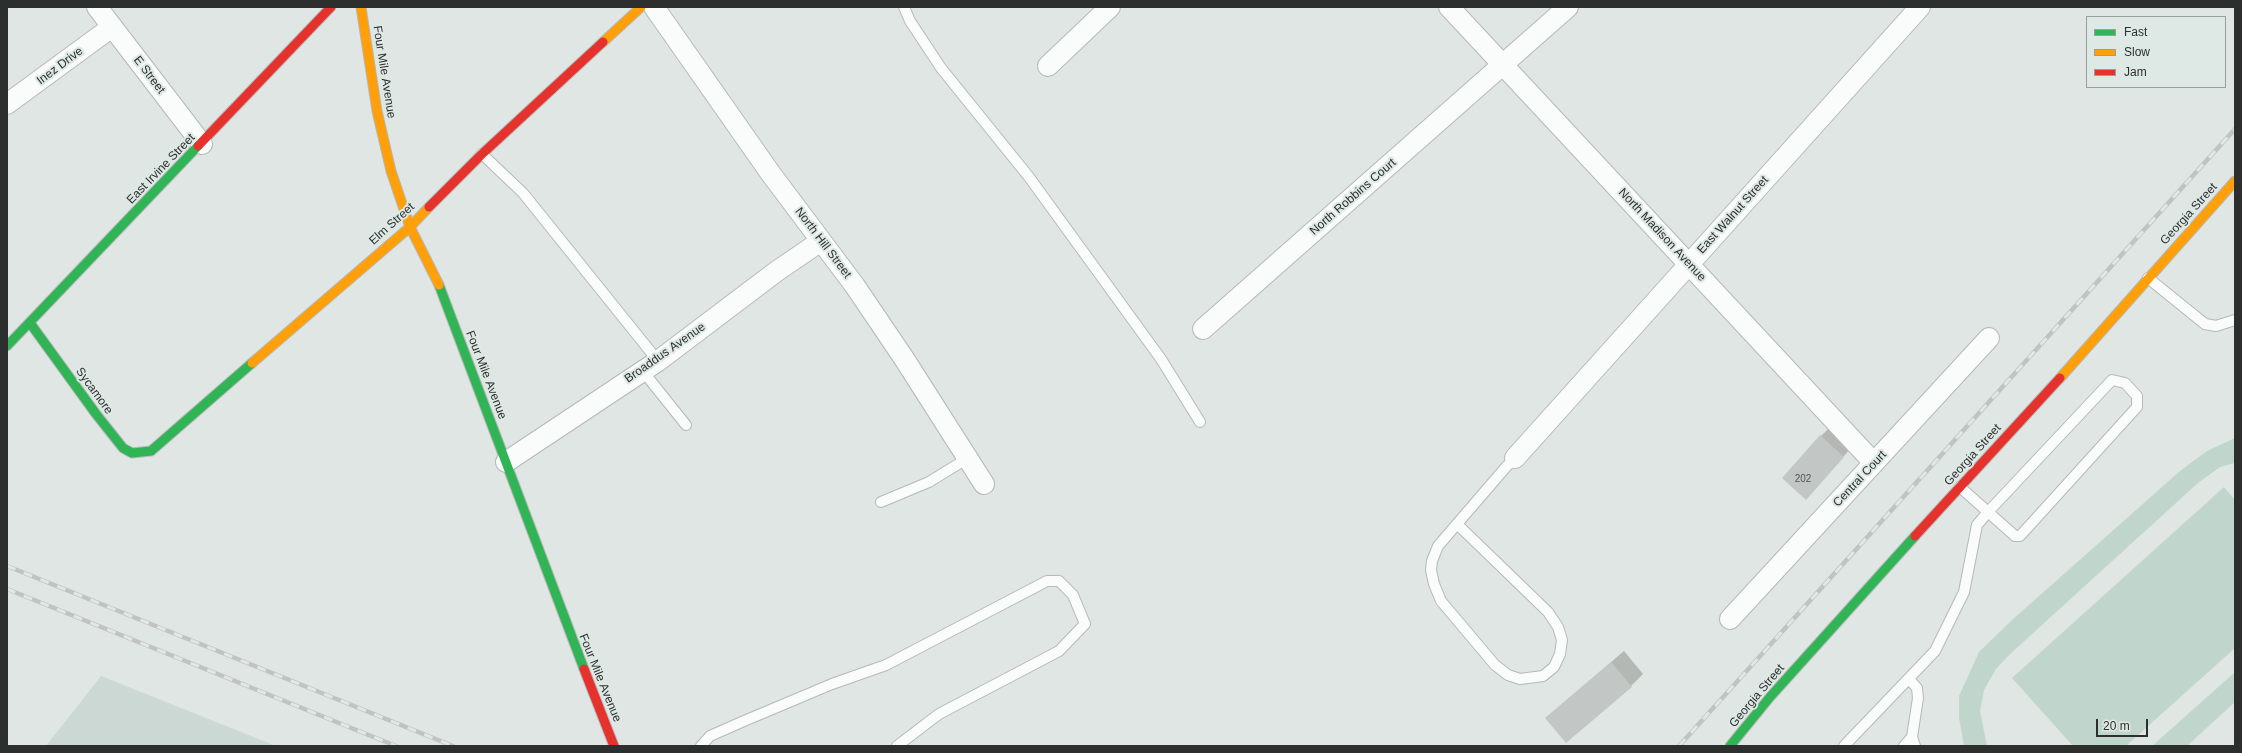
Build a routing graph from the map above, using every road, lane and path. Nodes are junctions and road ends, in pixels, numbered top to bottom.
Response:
1 (97, 7) edge
2 (331, 7) edge
3 (361, 7) edge
4 (641, 7) edge
5 (654, 7) edge
6 (904, 7) edge
7 (1110, 7) edge
8 (1449, 7) edge
9 (1568, 7) edge
10 (1920, 7) edge
11 (112, 27) junction
12 (1503, 65) junction
13 (1048, 66) dead end
14 (7, 104) edge
15 (202, 144) junction
16 (482, 154) junction
17 (2235, 181) edge
18 (410, 226) junction
19 (821, 241) junction
20 (1689, 264) junction
21 (2148, 278) junction
22 (2235, 320) edge
23 (30, 323) junction
24 (1203, 330) dead end
25 (1989, 338) dead end
26 (7, 346) edge
27 (650, 365) junction
28 (1200, 422) dead end
29 (686, 425) dead end
30 (151, 451) joint
31 (968, 458) junction
32 (1515, 458) joint
33 (506, 462) junction
34 (1874, 463) junction
35 (984, 484) dead end
36 (1960, 487) junction
37 (882, 502) dead end
38 (1988, 512) junction
39 (1457, 524) junction
40 (1730, 619) dead end
41 (1909, 679) junction
42 (1914, 742) edge
43 (614, 746) edge
44 (701, 746) edge
45 (896, 746) edge
46 (1730, 746) edge
47 (1844, 746) edge
48 (1904, 746) edge

1 - 11 street, E Street
2 - 15 street, East Irvine Street
3 - 18 street, Four Mile Avenue
4 - 16 street, Elm Street
5 - 19 street, North Hill Street
6 - 28 lane
7 - 13 street
8 - 12 street, North Madison Avenue
9 - 12 street, North Robbins Court
10 - 20 street, East Walnut Street
11 - 14 street, Inez Drive
11 - 15 street, E Street
12 - 20 street, North Madison Avenue
12 - 24 street, North Robbins Court
15 - 23 street, East Irvine Street
16 - 18 street, Elm Street
16 - 27 lane
17 - 21 street, Georgia Street
18 - 30 street, Elm Street
18 - 33 street, Four Mile Avenue
19 - 27 street, Broaddus Avenue
19 - 31 street, North Hill Street
20 - 32 street, East Walnut Street
20 - 34 street, North Madison Avenue
21 - 22 lane
21 - 36 street, Georgia Street
23 - 26 street, East Irvine Street
23 - 30 street, Sycamore
25 - 34 street, Central Court
27 - 29 lane
27 - 33 street, Broaddus Avenue
31 - 35 street, North Hill Street
31 - 37 lane
32 - 39 lane
33 - 43 street, Four Mile Avenue
34 - 40 street, Central Court
36 - 38 lane
36 - 46 street, Georgia Street
38 - 38 lane
38 - 41 lane
39 - 39 lane
41 - 42 lane
41 - 47 lane
42 - 48 lane
44 - 45 lane

